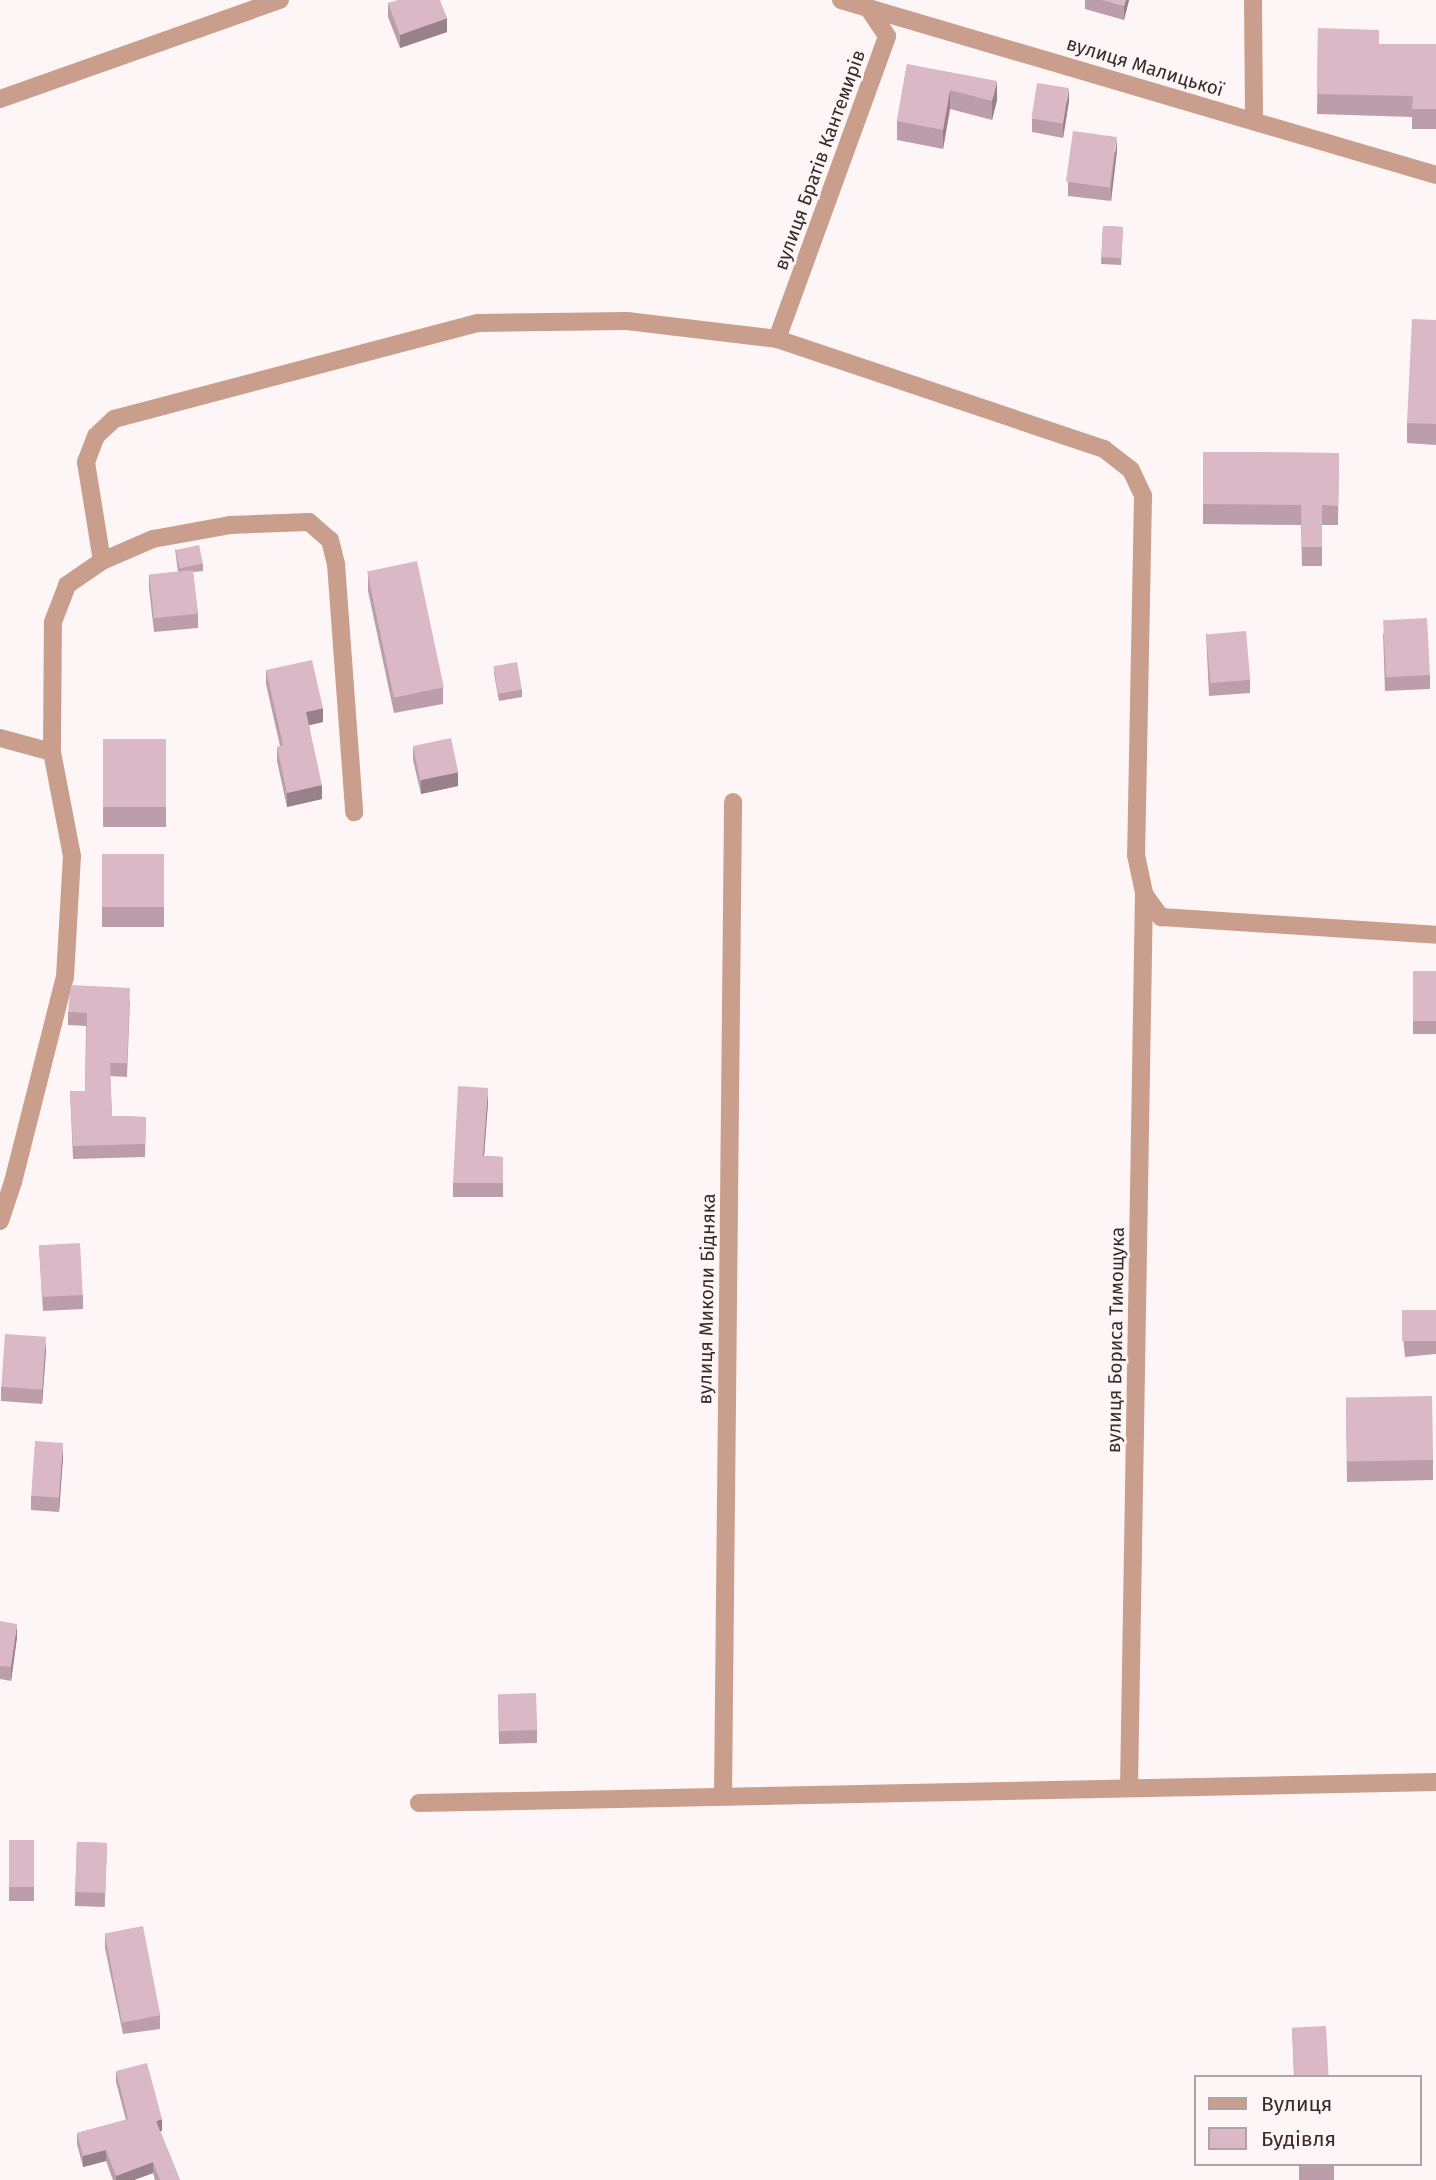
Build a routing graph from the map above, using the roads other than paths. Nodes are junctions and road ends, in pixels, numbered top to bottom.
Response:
1 (280, 0) edge
2 (841, 0) edge
3 (1253, 0) edge
4 (864, 3) edge
5 (0, 99) edge
6 (1254, 121) junction
7 (1436, 175) edge
8 (777, 339) junction
9 (102, 561) junction
10 (0, 738) edge
11 (52, 752) junction
12 (733, 802) dead end
13 (354, 812) dead end
14 (1144, 894) junction
15 (1436, 935) edge
16 (0, 1221) edge
17 (1436, 1782) edge
18 (1129, 1788) junction
19 (723, 1797) junction
20 (419, 1802) dead end

1 - 5 street
2 - 4 street, вулиця Малицької
3 - 6 street
4 - 6 street, вулиця Малицької
4 - 8 street, вулиця Братів Кантемирів
6 - 7 street, вулиця Малицької
8 - 9 street, вулиця Бориса Тимощука
8 - 14 street, вулиця Бориса Тимощука
9 - 11 street
9 - 13 street
10 - 11 street
11 - 16 street
12 - 19 street, вулиця Миколи Бідняка
14 - 15 street
14 - 18 street, вулиця Бориса Тимощука
17 - 18 street
18 - 19 street
19 - 20 street

